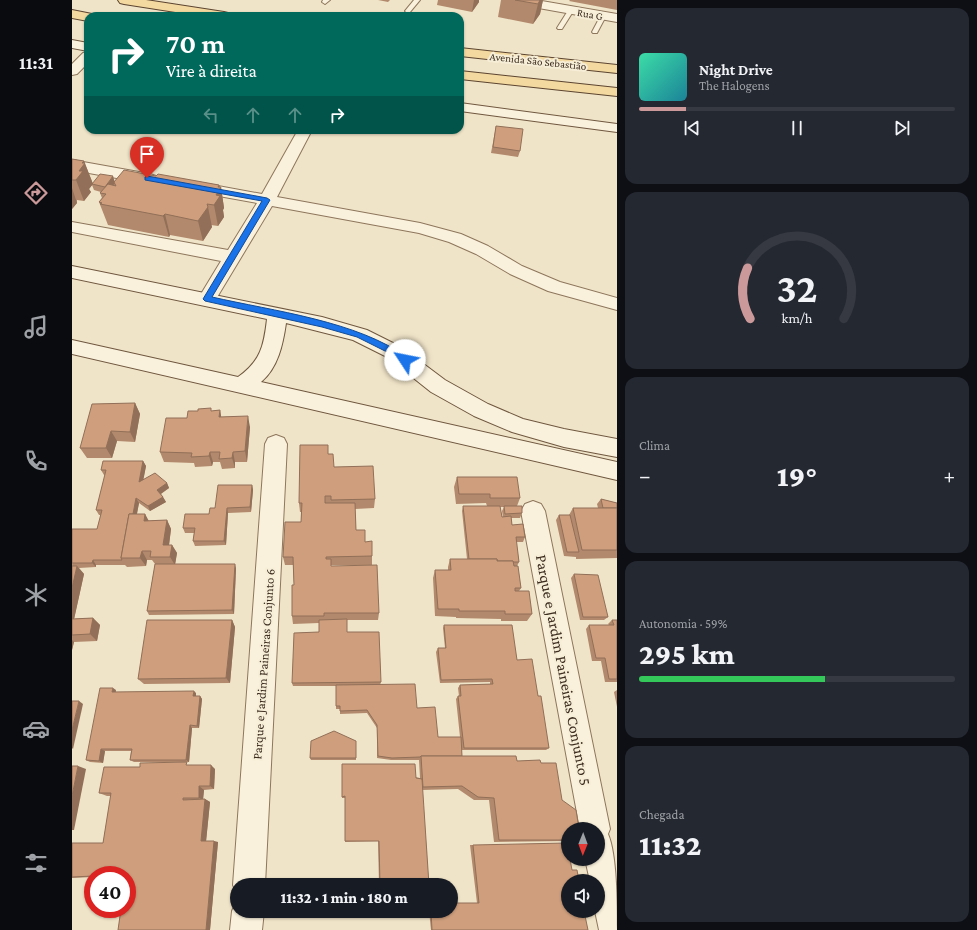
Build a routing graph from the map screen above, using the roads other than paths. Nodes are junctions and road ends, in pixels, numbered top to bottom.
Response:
1 (124, 0) edge
2 (417, 0) edge
3 (516, 0) edge
4 (571, 10) junction
5 (408, 11) dead end
6 (199, 12) edge
7 (72, 14) edge
8 (84, 16) edge
9 (603, 16) junction
10 (617, 18) edge
11 (560, 28) dead end
12 (594, 32) dead end
13 (72, 44) edge
14 (84, 46) edge
15 (464, 52) edge
16 (84, 60) edge
17 (617, 69) edge
18 (72, 71) edge
19 (464, 75) edge
20 (617, 92) edge
21 (464, 109) edge
22 (617, 128) edge
23 (303, 134) edge
24 (72, 165) edge
25 (267, 200) junction
26 (72, 227) edge
27 (232, 256) junction
28 (72, 272) edge
29 (207, 299) junction
30 (617, 304) edge
31 (277, 315) junction
32 (72, 347) edge
33 (242, 384) junction
34 (276, 444) dead end
35 (617, 448) edge
36 (617, 471) edge
37 (533, 511) dead end
38 (594, 822) edge
39 (602, 866) edge
40 (249, 878) edge
41 (247, 918) edge
42 (246, 930) edge
43 (615, 930) edge

1 - 6 main road
2 - 5 lane
3 - 4 street, Rua G
4 - 9 street, Rua G
4 - 11 lane
7 - 8 main road
9 - 10 street, Rua G
9 - 12 lane
13 - 14 street
15 - 17 main road, Avenida São Sebastião
16 - 18 street
19 - 20 main road, Avenida São Sebastião
21 - 22 street
23 - 25 street
24 - 25 street
25 - 27 street
25 - 30 street
26 - 27 street
27 - 29 street
28 - 29 street
29 - 31 street
31 - 33 street
31 - 35 street
32 - 33 street
33 - 36 street
34 - 40 street, Parque e Jardim Paineiras Conjunto 6
37 - 38 street, Parque e Jardim Paineiras Conjunto 5
39 - 43 street
41 - 42 street

